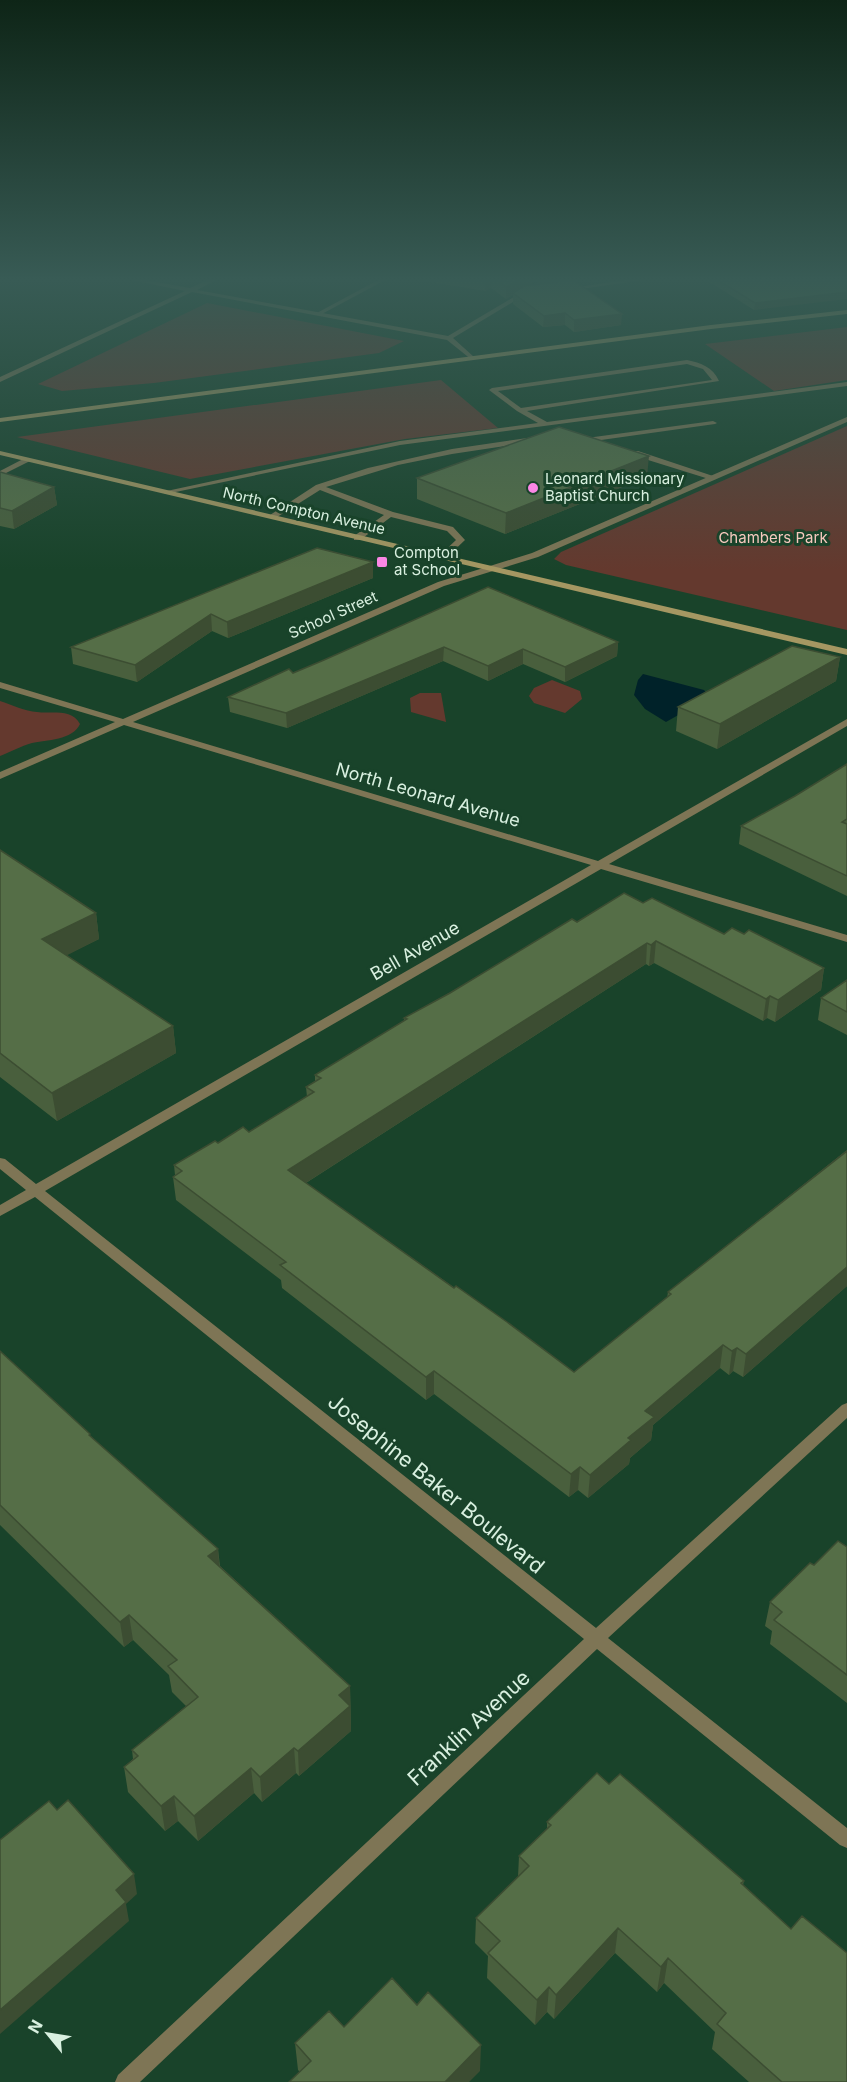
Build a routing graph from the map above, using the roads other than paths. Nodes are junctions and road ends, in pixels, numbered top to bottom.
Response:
1 (334, 376) edge
2 (588, 376) edge
3 (714, 376) edge
4 (847, 384) edge
5 (519, 410) junction
6 (847, 419) edge
7 (0, 420) edge
8 (713, 423) dead end
9 (546, 424) junction
10 (566, 431) edge
11 (585, 437) edge
12 (541, 438) edge
13 (594, 440) junction
14 (616, 447) edge
15 (627, 450) edge
16 (0, 453) edge
17 (28, 460) junction
18 (0, 474) edge
19 (712, 477) junction
20 (319, 487) junction
21 (166, 492) junction
22 (390, 514) junction
23 (271, 517) junction
24 (357, 538) junction
25 (441, 558) junction
26 (489, 569) junction
27 (847, 652) edge
28 (0, 685) edge
29 (847, 722) edge
30 (124, 723) junction
31 (0, 776) edge
32 (603, 864) junction
33 (847, 939) edge
34 (0, 1162) edge
35 (35, 1191) junction
36 (0, 1211) edge
37 (847, 1409) edge
38 (597, 1639) junction
39 (847, 1839) edge
40 (125, 2082) edge

1 - 7 main road
2 - 5 street
3 - 5 street
4 - 9 street
5 - 9 street
6 - 19 street, School Street
8 - 13 street
9 - 10 street
9 - 21 street
11 - 13 street
12 - 20 street
13 - 14 street
15 - 19 street
16 - 17 main road, North Compton Avenue
17 - 18 street
17 - 21 main road, North Compton Avenue
19 - 26 street, School Street
20 - 22 street
20 - 23 street
21 - 23 main road, North Compton Avenue
22 - 24 street
22 - 25 street
23 - 24 main road, North Compton Avenue
24 - 25 main road, North Compton Avenue
25 - 26 main road, North Compton Avenue
26 - 27 main road, North Compton Avenue
26 - 30 street, School Street
28 - 30 street, North Leonard Avenue
29 - 32 street, Bell Avenue
30 - 31 street, School Street
30 - 32 street, North Leonard Avenue
32 - 33 street, North Leonard Avenue
32 - 35 street, Bell Avenue
34 - 35 street, Josephine Baker Boulevard
35 - 36 street, Bell Avenue
35 - 38 street, Josephine Baker Boulevard
37 - 38 street, Franklin Avenue
38 - 39 street, Josephine Baker Boulevard
38 - 40 street, Franklin Avenue

